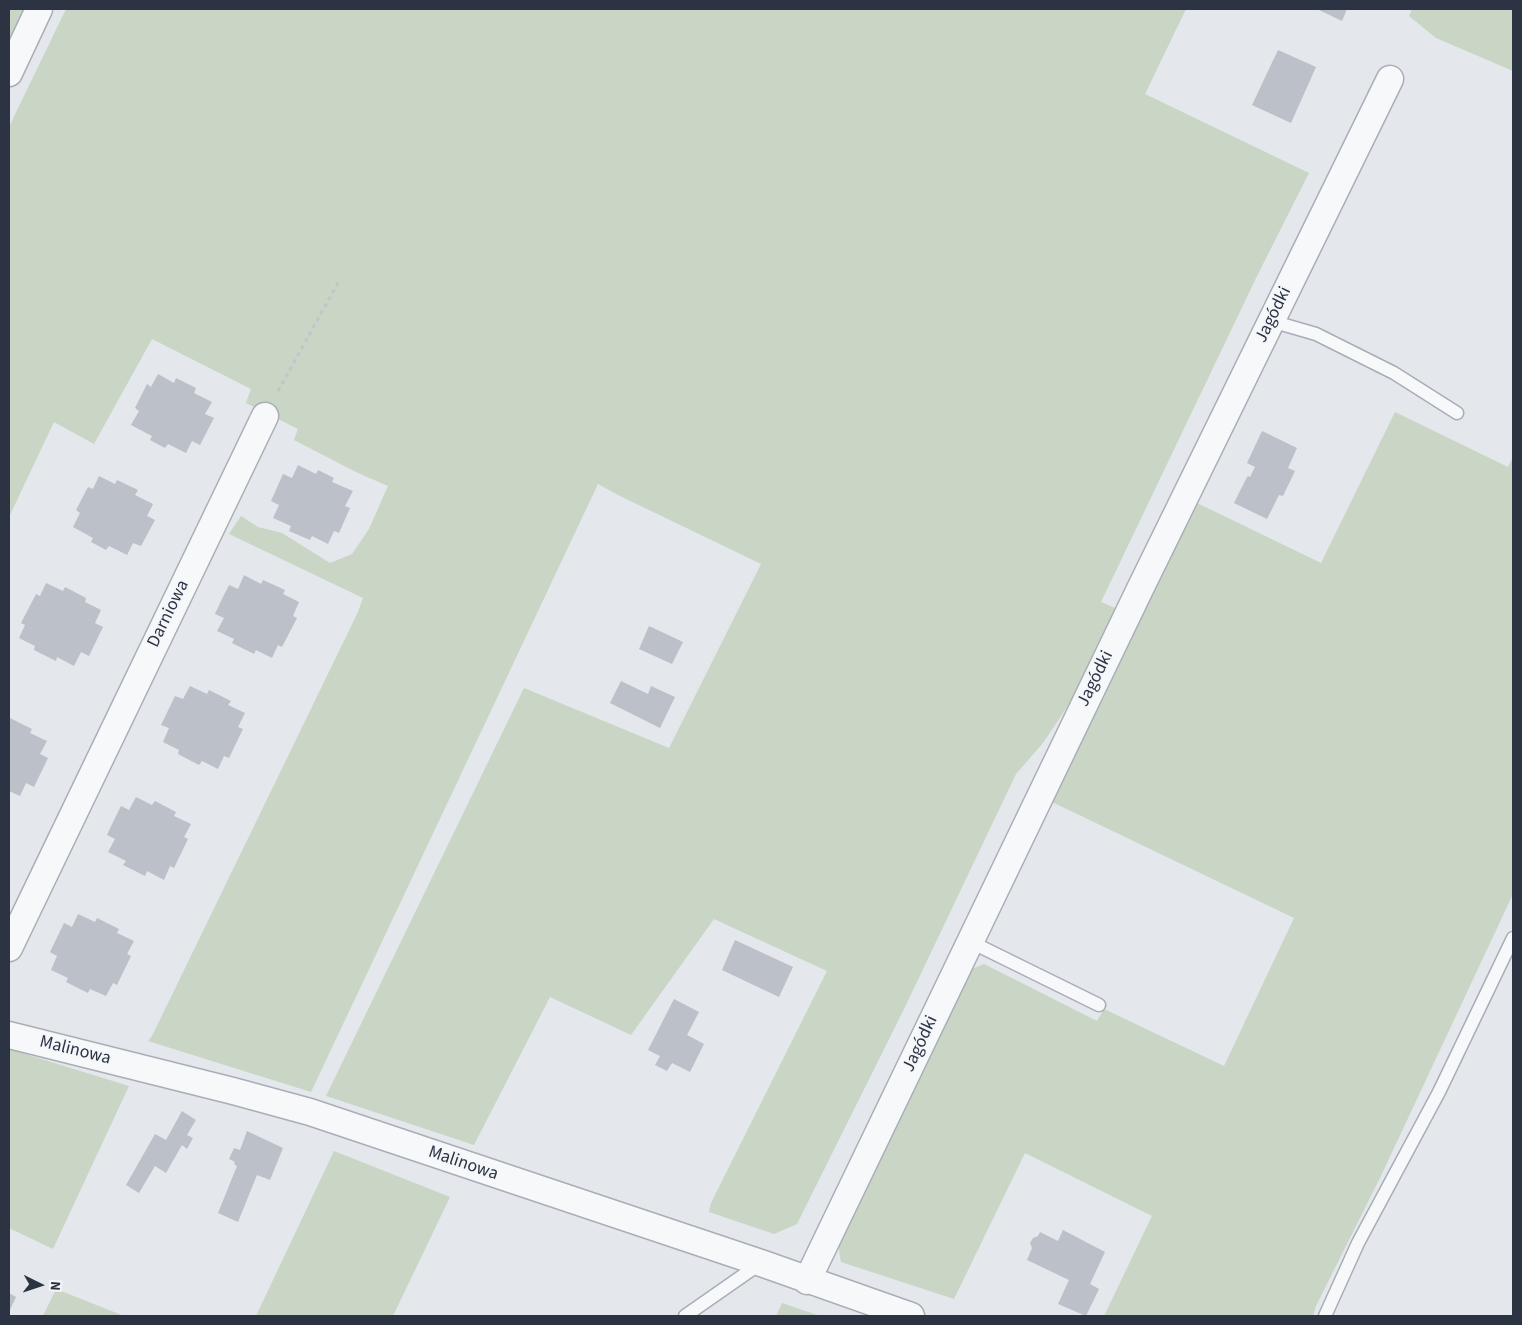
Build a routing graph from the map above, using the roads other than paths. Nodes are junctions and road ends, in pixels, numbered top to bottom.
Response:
1 (39, 9) edge
2 (9, 73) edge
3 (1390, 79) dead end
4 (1271, 321) junction
5 (1457, 413) dead end
6 (264, 416) road end
7 (1513, 938) edge
8 (969, 942) junction
9 (9, 948) edge
10 (1099, 1005) dead end
11 (9, 1035) edge
12 (761, 1263) junction
13 (807, 1281) junction
14 (685, 1316) edge
15 (911, 1316) edge
16 (1325, 1316) edge

1 - 2 street
3 - 4 street, Jagódki
4 - 5 lane
4 - 8 street, Jagódki
6 - 9 street, Darniowa
7 - 16 lane
8 - 10 lane
8 - 13 street, Jagódki
11 - 12 street, Malinowa
12 - 13 street, Malinowa
12 - 14 lane
13 - 15 street, Malinowa

